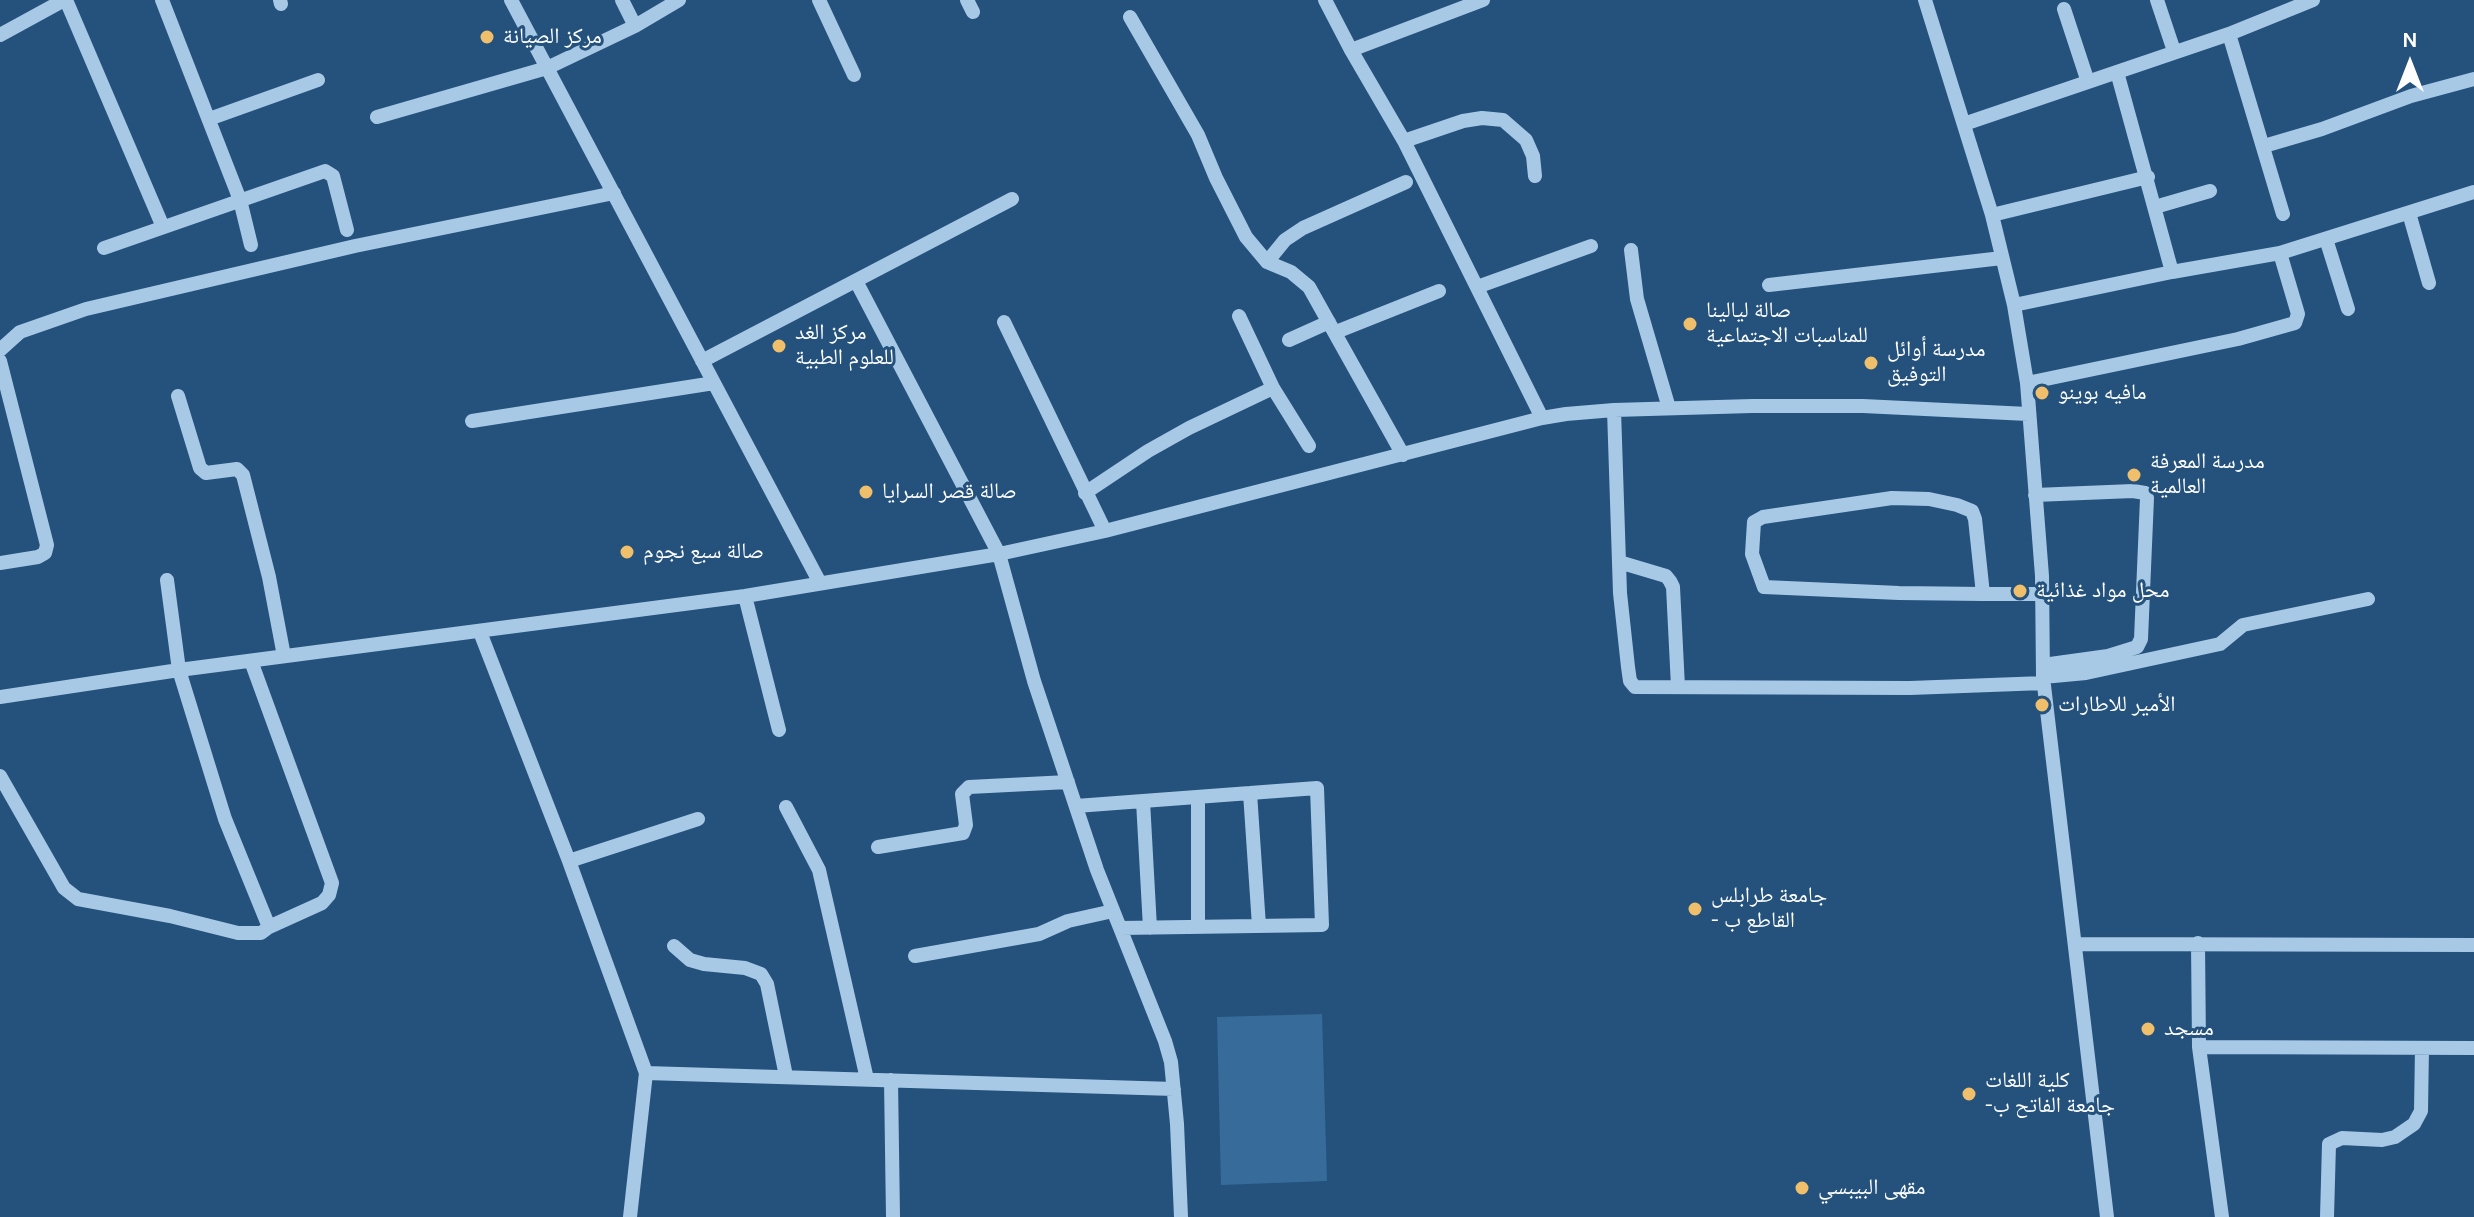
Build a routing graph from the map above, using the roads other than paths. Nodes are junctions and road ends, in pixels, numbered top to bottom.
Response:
1 (65, 0) edge
2 (162, 0) edge
3 (511, 0) edge
4 (622, 0) edge
5 (679, 0) edge
6 (819, 0) edge
7 (1325, 0) edge
8 (1483, 0) edge
9 (1925, 0) edge
10 (2157, 0) edge
11 (2313, 0) edge
12 (2064, 9) dead end
13 (1130, 17) dead end
14 (635, 26) junction
15 (2229, 34) junction
16 (0, 35) edge
17 (1351, 50) junction
18 (2174, 51) junction
19 (547, 68) junction
20 (2117, 72) junction
21 (854, 75) dead end
22 (2474, 79) edge
23 (318, 80) dead end
24 (2088, 82) junction
25 (377, 117) dead end
26 (209, 119) junction
27 (1964, 124) junction
28 (1404, 141) junction
29 (2264, 146) junction
30 (1535, 176) dead end
31 (2148, 177) junction
32 (1406, 182) dead end
33 (2210, 191) dead end
34 (2474, 192) edge
35 (614, 193) junction
36 (1012, 199) dead end
37 (240, 200) junction
38 (2155, 207) junction
39 (2409, 213) junction
40 (2283, 214) dead end
41 (1992, 215) junction
42 (163, 227) junction
43 (347, 230) dead end
44 (2326, 239) junction
45 (251, 245) dead end
46 (1591, 246) dead end
47 (104, 248) dead end
48 (1631, 250) dead end
49 (2280, 253) junction
50 (2002, 258) junction
51 (1267, 262) junction
52 (2172, 272) junction
53 (856, 281) junction
54 (2429, 283) dead end
55 (1769, 285) dead end
56 (1477, 287) junction
57 (1439, 291) dead end
58 (2014, 305) junction
59 (2348, 309) dead end
60 (1239, 316) dead end
61 (1004, 322) dead end
62 (1332, 327) junction
63 (1289, 340) dead end
64 (0, 350) edge
65 (0, 361) edge
66 (702, 361) junction
67 (714, 383) junction
68 (2027, 383) junction
69 (1273, 388) junction
70 (178, 396) dead end
71 (1669, 408) junction
72 (1614, 410) junction
73 (2028, 414) junction
74 (1542, 418) junction
75 (472, 421) dead end
76 (1309, 446) dead end
77 (1403, 455) junction
78 (1085, 493) junction
79 (2035, 495) junction
80 (1105, 531) junction
81 (999, 554) junction
82 (1619, 562) junction
83 (0, 563) edge
84 (167, 580) dead end
85 (820, 583) junction
86 (1983, 594) junction
87 (2042, 594) junction
88 (745, 596) junction
89 (2368, 599) dead end
90 (480, 632) junction
91 (284, 656) junction
92 (251, 661) junction
93 (179, 670) junction
94 (2044, 675) junction
95 (1678, 687) junction
96 (0, 697) edge
97 (779, 730) dead end
98 (0, 776) edge
99 (1068, 782) junction
100 (1250, 793) junction
101 (1198, 797) junction
102 (1143, 801) junction
103 (1076, 806) junction
104 (786, 807) dead end
105 (698, 819) dead end
106 (878, 847) dead end
107 (569, 861) junction
108 (1113, 911) junction
109 (1259, 926) junction
110 (269, 927) junction
111 (1198, 927) junction
112 (1121, 928) junction
113 (1150, 928) junction
114 (2198, 943) junction
115 (2076, 944) junction
116 (2474, 945) edge
117 (674, 946) dead end
118 (915, 956) dead end
119 (2199, 1047) junction
120 (2422, 1048) junction
121 (2474, 1048) edge
122 (646, 1073) junction
123 (786, 1076) junction
124 (867, 1079) junction
125 (891, 1080) junction
126 (1174, 1089) junction
127 (630, 1217) edge
128 (893, 1217) edge
129 (1181, 1217) edge
130 (2107, 1217) edge
131 (2222, 1217) edge
132 (2327, 1217) edge

1 - 16 street
1 - 42 street
2 - 26 street
3 - 19 street
4 - 14 street
5 - 14 street
6 - 21 street
7 - 17 street
8 - 17 street
9 - 27 street
10 - 18 street
11 - 15 street
12 - 24 street
13 - 51 street
14 - 19 street
15 - 18 street
15 - 29 street
17 - 28 street
18 - 20 street
19 - 25 street
19 - 35 street
20 - 24 street
20 - 31 street
22 - 29 street
23 - 26 street
24 - 27 street
26 - 37 street
27 - 41 street
28 - 30 street
28 - 56 street
29 - 40 street
31 - 38 street
31 - 41 street
32 - 51 street
33 - 38 street
34 - 39 street
35 - 64 street
35 - 66 street
36 - 53 street
37 - 42 street
37 - 43 street
37 - 45 street
38 - 52 street
39 - 44 street
39 - 54 street
41 - 50 street
42 - 47 street
44 - 49 street
44 - 59 street
46 - 56 street
48 - 71 street
49 - 52 street
49 - 68 street
50 - 55 street
50 - 58 street
51 - 62 street
52 - 58 street
53 - 66 street
53 - 81 street
56 - 74 street
57 - 62 street
58 - 68 street
60 - 69 street
61 - 78 street
62 - 63 street
62 - 77 street
65 - 83 street
66 - 67 street
67 - 75 street
67 - 85 street
68 - 73 street
69 - 76 street
69 - 78 street
70 - 91 street
71 - 72 street
71 - 73 street
72 - 74 street
72 - 82 street
73 - 79 street
74 - 77 street
77 - 80 street
78 - 80 street
79 - 87 street
79 - 94 street
80 - 81 street
81 - 85 street
81 - 99 street
82 - 95 street
82 - 95 street
84 - 93 street
85 - 88 street
86 - 86 street
86 - 87 street
87 - 94 street
88 - 90 street
88 - 97 street
89 - 94 street
90 - 91 street
90 - 107 street
91 - 92 street
92 - 93 street
92 - 110 street
93 - 96 street
93 - 110 street
94 - 95 street
94 - 115 street
98 - 110 street
99 - 103 street
99 - 106 street
100 - 101 street
100 - 109 street
100 - 109 street
101 - 102 street
101 - 111 street
102 - 103 street
102 - 113 street
103 - 108 street
104 - 124 street
105 - 107 street
107 - 122 street
108 - 112 street
108 - 118 street
109 - 111 street
111 - 113 street
112 - 113 street
112 - 126 street
114 - 115 street
114 - 116 street
114 - 119 street
115 - 130 street
117 - 123 street
119 - 120 street
119 - 131 street
120 - 121 street
120 - 132 street
122 - 123 street
122 - 127 street
123 - 124 street
124 - 125 street
125 - 126 street
125 - 128 street
126 - 129 street

